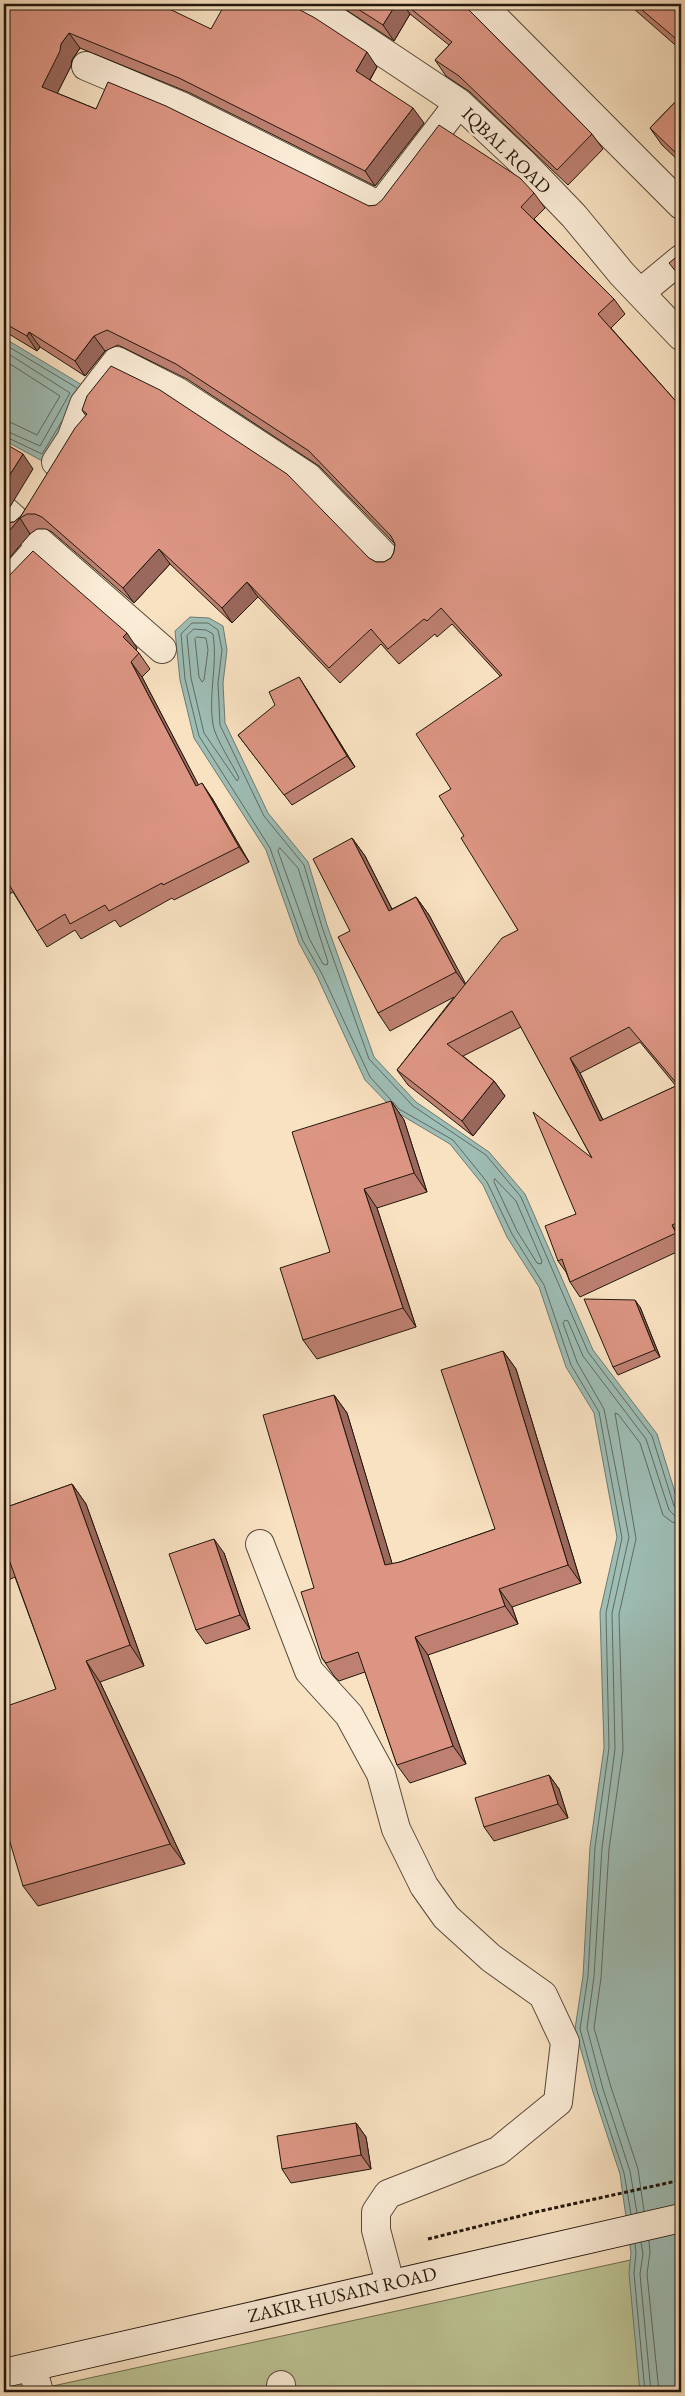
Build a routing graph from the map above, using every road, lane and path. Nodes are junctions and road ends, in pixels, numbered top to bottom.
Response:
1 (301, 4) edge
2 (481, 4) edge
3 (86, 66) dead end
4 (459, 103) junction
5 (681, 205) edge
6 (681, 259) edge
7 (640, 293) junction
8 (681, 336) edge
9 (11, 516) edge
10 (42, 544) junction
11 (390, 562) edge
12 (4, 587) edge
13 (162, 649) dead end
14 (260, 1544) dead end
15 (681, 2180) edge
16 (536, 2212) dead end
17 (681, 2218) edge
18 (390, 2283) junction
19 (4, 2373) edge
20 (35, 2379) edge

1 - 4 street, IQBAL ROAD
2 - 5 street
3 - 4 street
4 - 7 street, IQBAL ROAD
6 - 7 street
7 - 8 street, IQBAL ROAD
9 - 10 street
9 - 11 street
10 - 12 street
10 - 13 street
14 - 18 street
15 - 16 path
17 - 18 street, ZAKIR HUSAIN ROAD
18 - 20 street, ZAKIR HUSAIN ROAD
19 - 20 street, ZAKIR HUSAIN ROAD

